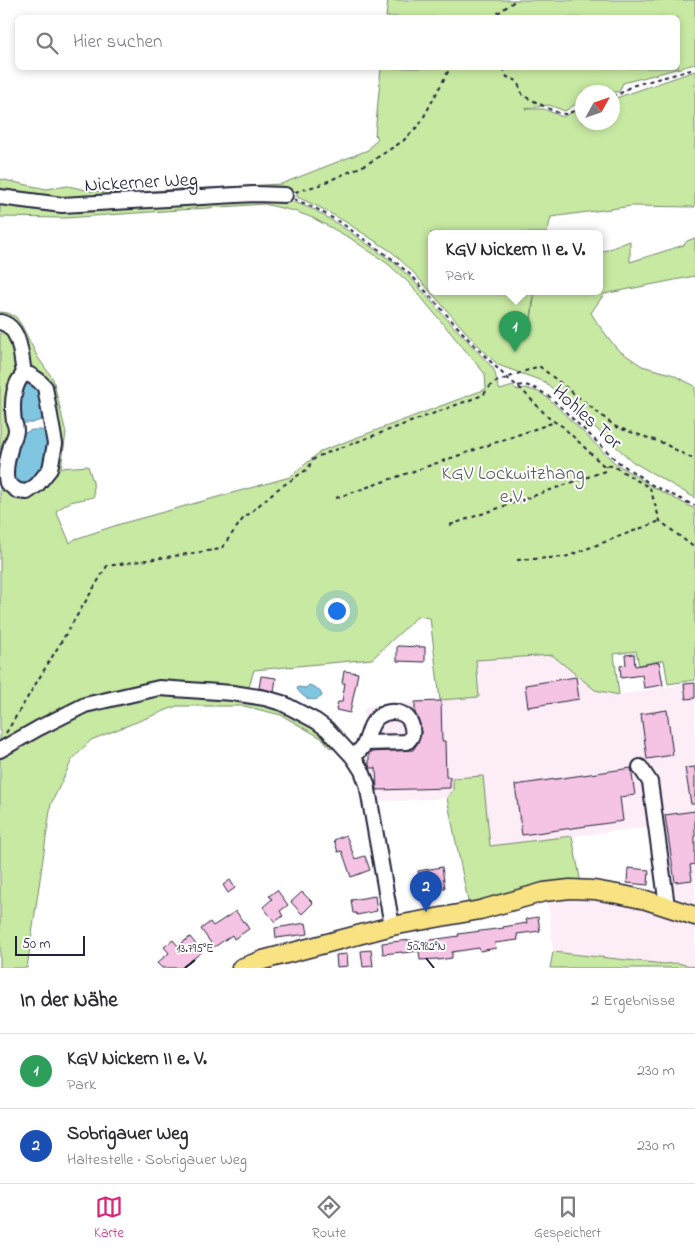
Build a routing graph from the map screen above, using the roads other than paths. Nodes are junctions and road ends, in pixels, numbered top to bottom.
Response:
1 (285, 195) road end
2 (0, 197) edge
3 (0, 322) edge
4 (24, 374) junction
5 (365, 743) dead end
6 (0, 750) edge
7 (354, 757) junction
8 (640, 767) dead end
9 (667, 906) junction
10 (695, 916) edge
11 (392, 926) junction
12 (241, 968) edge

1 - 2 street, Nickerner Weg
3 - 4 street
4 - 4 street
5 - 7 street
6 - 7 street
7 - 11 street
8 - 9 street
9 - 10 main road
9 - 11 main road
11 - 12 main road

